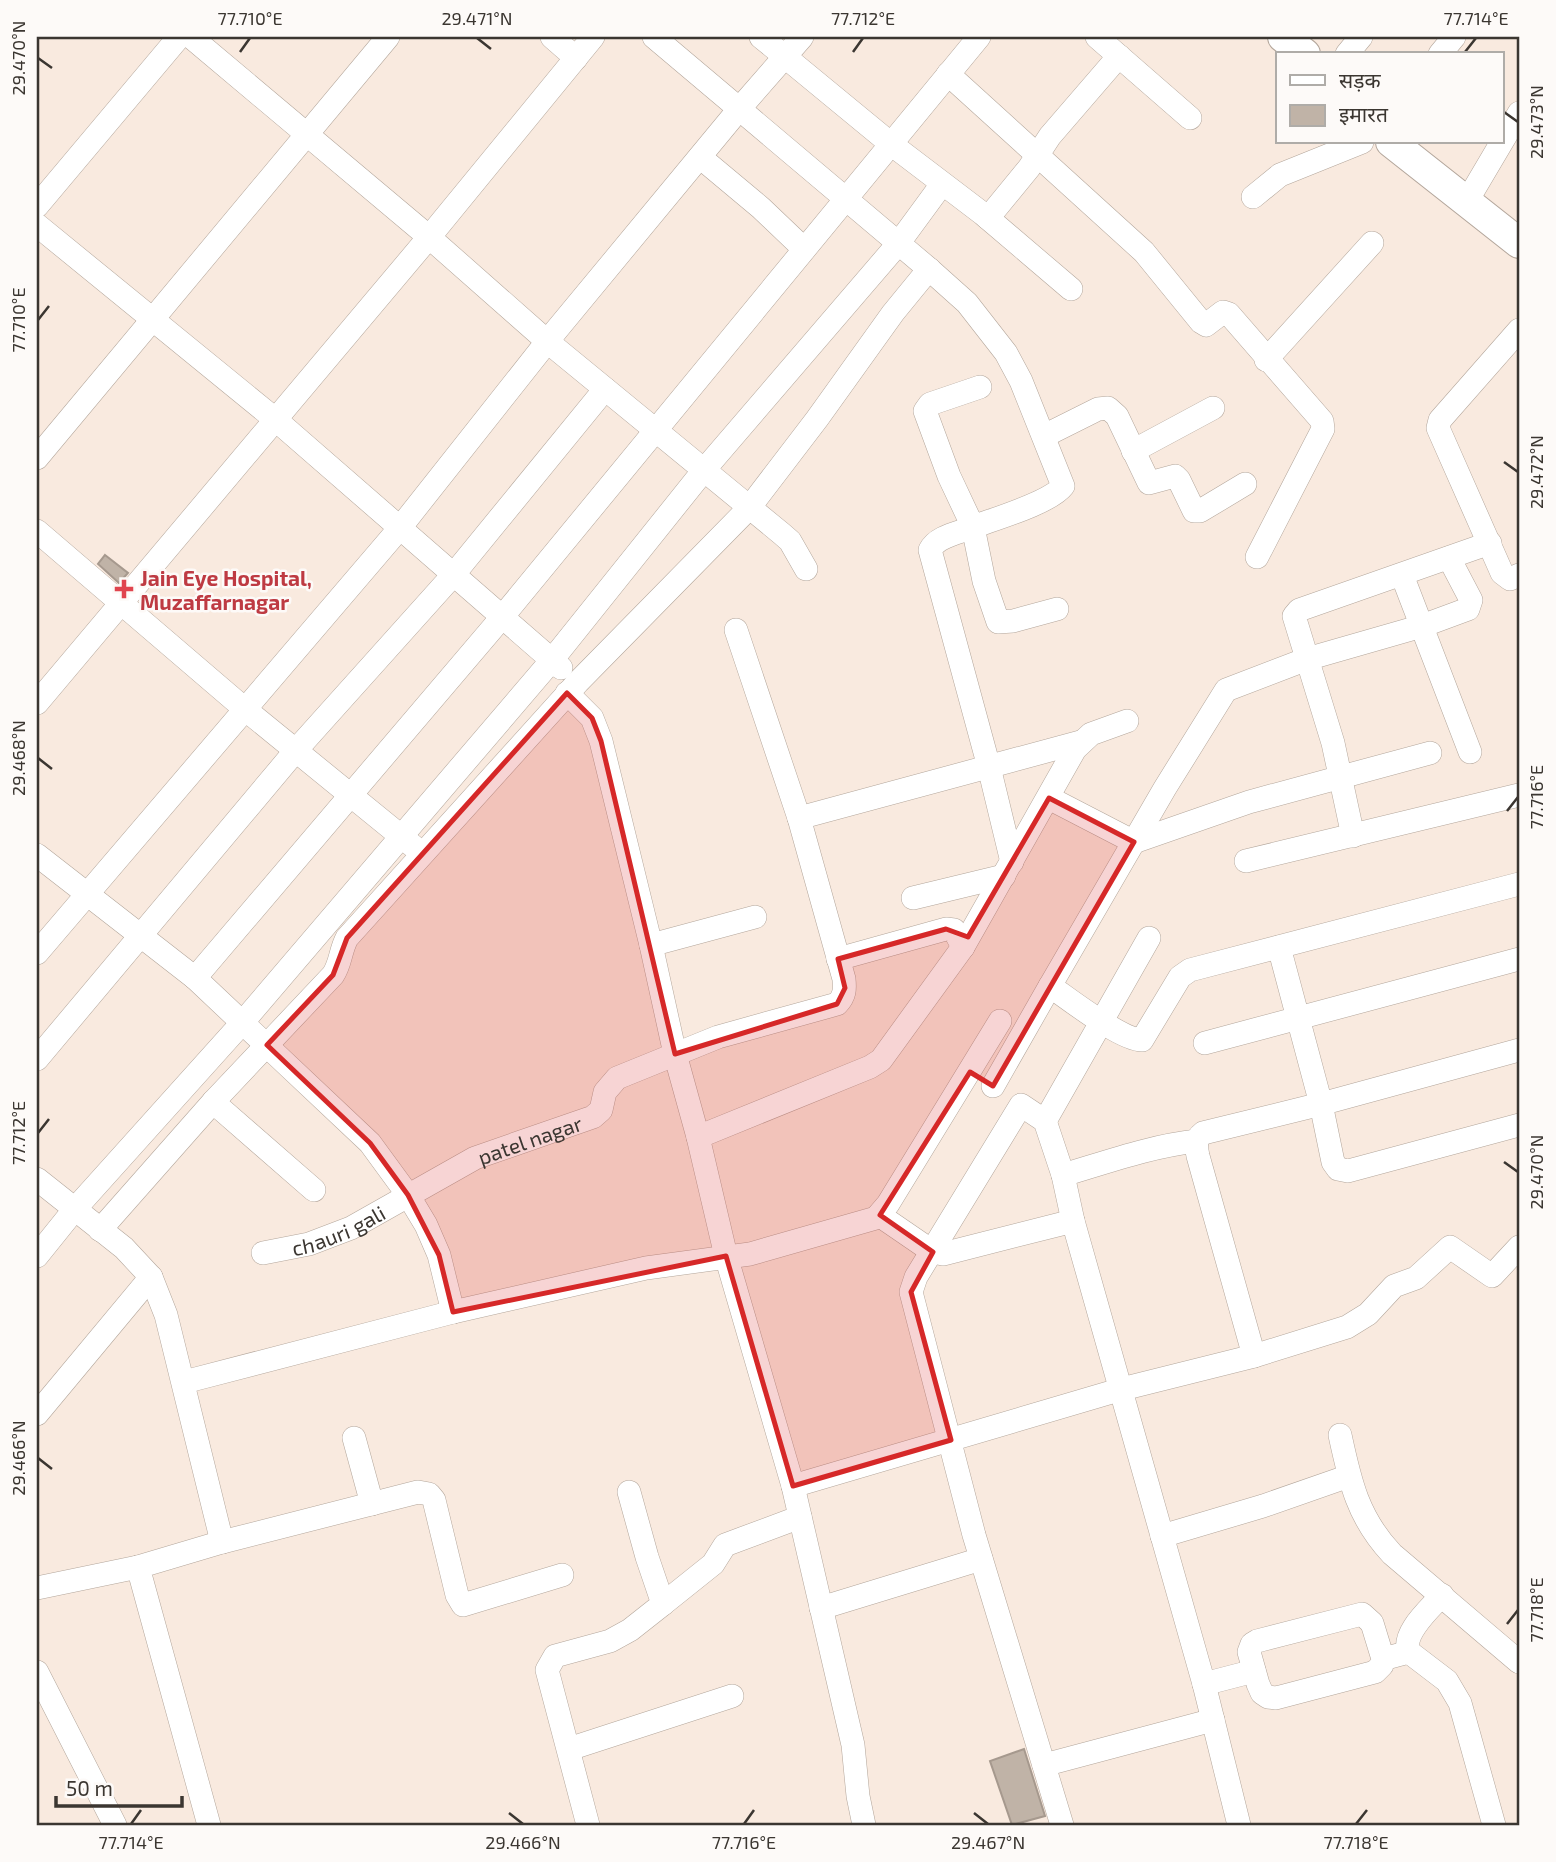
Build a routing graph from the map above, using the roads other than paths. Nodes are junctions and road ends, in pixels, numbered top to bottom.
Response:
1 (179, 37) edge
2 (191, 37) edge
3 (388, 37) edge
4 (552, 37) edge
5 (593, 37) edge
6 (654, 37) edge
7 (761, 37) edge
8 (802, 37) edge
9 (979, 37) edge
10 (1097, 37) edge
11 (1259, 37) edge
12 (1283, 37) edge
13 (1361, 37) edge
14 (1454, 37) edge
15 (1278, 52) edge
16 (1302, 52) edge
17 (1349, 52) edge
18 (1442, 52) edge
19 (1119, 56) junction
20 (784, 57) junction
21 (576, 58) junction
22 (948, 74) junction
23 (740, 108) junction
24 (1519, 113) edge
25 (1190, 118) dead end
26 (307, 137) junction
27 (1504, 139) edge
28 (891, 144) junction
29 (1357, 144) edge
30 (1394, 144) edge
31 (1417, 144) edge
32 (1501, 144) edge
33 (1036, 156) junction
34 (699, 157) junction
35 (942, 184) junction
36 (1471, 195) junction
37 (1253, 197) dead end
38 (845, 199) junction
39 (37, 206) edge
40 (988, 218) junction
41 (1519, 224) edge
42 (37, 225) edge
43 (429, 237) junction
44 (1372, 243) dead end
45 (1519, 243) edge
46 (898, 244) junction
47 (804, 249) junction
48 (929, 269) junction
49 (1070, 289) dead end
50 (151, 321) junction
51 (1519, 330) edge
52 (548, 342) junction
53 (1266, 360) junction
54 (980, 387) dead end
55 (605, 389) junction
56 (1213, 408) dead end
57 (275, 420) junction
58 (656, 432) junction
59 (1044, 436) junction
60 (1133, 452) junction
61 (37, 458) edge
62 (704, 470) junction
63 (1245, 484) dead end
64 (750, 508) junction
65 (973, 527) junction
66 (399, 529) junction
67 (37, 531) edge
68 (1490, 543) junction
69 (1257, 557) dead end
70 (1449, 558) junction
71 (806, 569) dead end
72 (454, 574) junction
73 (1402, 575) junction
74 (1519, 575) edge
75 (122, 603) junction
76 (1057, 610) dead end
77 (503, 616) junction
78 (1422, 626) junction
79 (736, 630) dead end
80 (1307, 659) junction
81 (552, 660) junction
82 (572, 688) junction
83 (37, 703) edge
84 (246, 710) junction
85 (1127, 721) dead end
86 (1080, 742) junction
87 (297, 749) junction
88 (1430, 752) dead end
89 (1470, 752) dead end
90 (989, 767) junction
91 (1340, 777) junction
92 (351, 795) junction
93 (1519, 795) edge
94 (1049, 797) junction
95 (799, 818) junction
96 (1353, 836) junction
97 (402, 837) junction
98 (1134, 842) junction
99 (423, 854) junction
100 (37, 855) edge
101 (1247, 862) dead end
102 (1008, 869) junction
103 (1519, 884) edge
104 (88, 894) junction
105 (913, 898) dead end
106 (755, 916) dead end
107 (140, 935) junction
108 (1149, 938) dead end
109 (651, 945) junction
110 (963, 947) junction
111 (1279, 947) junction
112 (37, 953) edge
113 (838, 958) junction
114 (1519, 959) edge
115 (195, 978) junction
116 (1050, 986) junction
117 (1297, 1018) junction
118 (1000, 1021) dead end
119 (1102, 1021) junction
120 (242, 1023) junction
121 (1205, 1043) dead end
122 (267, 1045) junction
123 (1519, 1050) edge
124 (675, 1054) junction
125 (37, 1059) edge
126 (970, 1072) junction
127 (993, 1086) junction
128 (213, 1102) junction
129 (1321, 1104) junction
130 (1021, 1105) junction
131 (1045, 1121) junction
132 (1519, 1125) edge
133 (698, 1137) junction
134 (1197, 1141) junction
135 (1063, 1175) junction
136 (37, 1179) edge
137 (314, 1190) dead end
138 (408, 1195) junction
139 (74, 1210) junction
140 (879, 1215) junction
141 (1073, 1221) junction
142 (100, 1230) junction
143 (1519, 1247) edge
144 (933, 1252) junction
145 (263, 1253) dead end
146 (37, 1256) edge
147 (726, 1256) junction
148 (151, 1277) junction
149 (453, 1312) junction
150 (1254, 1356) junction
151 (184, 1382) junction
152 (1122, 1390) junction
153 (37, 1414) edge
154 (1340, 1435) dead end
155 (354, 1438) dead end
156 (951, 1440) junction
157 (1349, 1476) junction
158 (793, 1486) junction
159 (629, 1492) dead end
160 (372, 1504) junction
161 (800, 1517) junction
162 (1162, 1536) junction
163 (222, 1542) junction
164 (981, 1559) junction
165 (138, 1567) junction
166 (562, 1575) dead end
167 (37, 1588) edge
168 (1442, 1595) junction
169 (663, 1604) junction
170 (821, 1608) junction
171 (1409, 1651) junction
172 (1383, 1659) junction
173 (1519, 1662) edge
174 (1254, 1671) junction
175 (37, 1672) edge
176 (1203, 1684) junction
177 (733, 1696) dead end
178 (1213, 1720) junction
179 (569, 1749) junction
180 (1044, 1765) junction
181 (116, 1825) edge
182 (209, 1825) edge
183 (589, 1825) edge
184 (864, 1825) edge
185 (1062, 1825) edge
186 (1239, 1825) edge
187 (1494, 1825) edge

1 - 39 street
2 - 26 street
3 - 26 street
4 - 21 street
5 - 21 street
6 - 23 street
7 - 20 street
8 - 20 street
9 - 22 street
10 - 19 street
11 - 15 main road
12 - 16 main road
13 - 17 street
14 - 18 street
19 - 25 street
19 - 33 street
20 - 23 street
20 - 28 street
21 - 43 street
22 - 28 street
22 - 33 street
23 - 34 street
23 - 38 street
24 - 27 street
26 - 43 street
26 - 50 street
28 - 35 street
28 - 38 street
29 - 37 street
30 - 36 main road
31 - 36 main road
32 - 36 street
33 - 40 street
33 - 53 street
34 - 47 street
34 - 52 street
35 - 40 street
35 - 46 street
36 - 41 main road
36 - 45 main road
38 - 46 street
38 - 47 street
40 - 49 street
42 - 50 street
43 - 52 street
43 - 57 street
44 - 53 street
46 - 48 street
46 - 62 street
47 - 58 street
48 - 59 street
48 - 64 street
50 - 57 street
50 - 61 street
51 - 68 street
52 - 55 street
52 - 66 street
53 - 69 street
54 - 65 street
55 - 58 street
55 - 72 street
56 - 60 street
57 - 66 street
57 - 75 street
58 - 62 street
58 - 77 street
59 - 60 street
59 - 65 street
60 - 63 street
62 - 64 street
62 - 81 street
64 - 71 street
64 - 82 street
65 - 76 street
65 - 90 street
66 - 72 street
66 - 84 street
67 - 75 street
68 - 70 street
68 - 74 street
70 - 73 street
70 - 78 street
72 - 77 street
72 - 87 street
73 - 78 street
73 - 80 street
75 - 83 street
75 - 84 street
77 - 81 street
77 - 92 street
78 - 80 street
78 - 89 street
79 - 95 street, patel nagar
80 - 91 street
80 - 98 street
81 - 82 street
81 - 97 street
82 - 99 street
82 - 109 street
84 - 87 street
84 - 104 street
85 - 86 street
86 - 90 street
86 - 94 street
87 - 92 street
87 - 107 street
88 - 91 street
90 - 95 street
90 - 102 street
91 - 96 street
91 - 98 street
92 - 97 street
92 - 115 street
93 - 96 street
94 - 98 street
94 - 102 street
95 - 113 street, patel nagar
96 - 101 street
97 - 99 street
97 - 120 street
98 - 116 street
99 - 122 street
100 - 104 street
102 - 105 street
102 - 110 street
103 - 111 street
104 - 107 street
104 - 112 street
106 - 109 street
107 - 115 street
107 - 125 street
108 - 119 street
109 - 124 street
110 - 113 street
110 - 133 street
111 - 117 street
111 - 119 street
113 - 124 street, patel nagar
114 - 117 street
115 - 120 street
116 - 119 street
116 - 127 street
117 - 121 street
117 - 129 street
118 - 126 street
119 - 131 street
120 - 122 street
120 - 139 street
122 - 128 street
122 - 138 street
123 - 129 street
124 - 133 street
124 - 138 street, patel nagar
126 - 127 street
126 - 140 street
127 - 130 street
128 - 137 street, chauri gali
128 - 142 street
129 - 132 street
129 - 134 street
130 - 131 street
130 - 144 street
131 - 135 street
133 - 147 street
134 - 135 street
134 - 150 street
135 - 141 street
136 - 139 street
138 - 145 street, chauri gali
138 - 149 street
139 - 142 street
139 - 146 street
140 - 144 street
140 - 147 street
141 - 144 street
141 - 152 street
142 - 148 street
143 - 150 street
144 - 156 street
147 - 149 street
147 - 158 street
148 - 151 street
148 - 153 street
149 - 151 street
150 - 152 street
151 - 163 street
152 - 156 street
152 - 162 street
154 - 157 street
155 - 160 street
156 - 158 street
156 - 164 street
157 - 162 street
157 - 168 street
158 - 161 street
159 - 169 street
160 - 163 street
160 - 166 street
161 - 169 street
161 - 170 street
162 - 176 street
163 - 165 street
164 - 170 street
164 - 180 street
165 - 167 street
165 - 182 street
168 - 171 street
168 - 173 street
169 - 179 street
170 - 184 street
171 - 172 street
171 - 187 street
172 - 174 street
172 - 174 street
174 - 176 street
175 - 181 street
176 - 178 street
177 - 179 street
178 - 180 street
178 - 186 street
179 - 183 street
180 - 185 street

